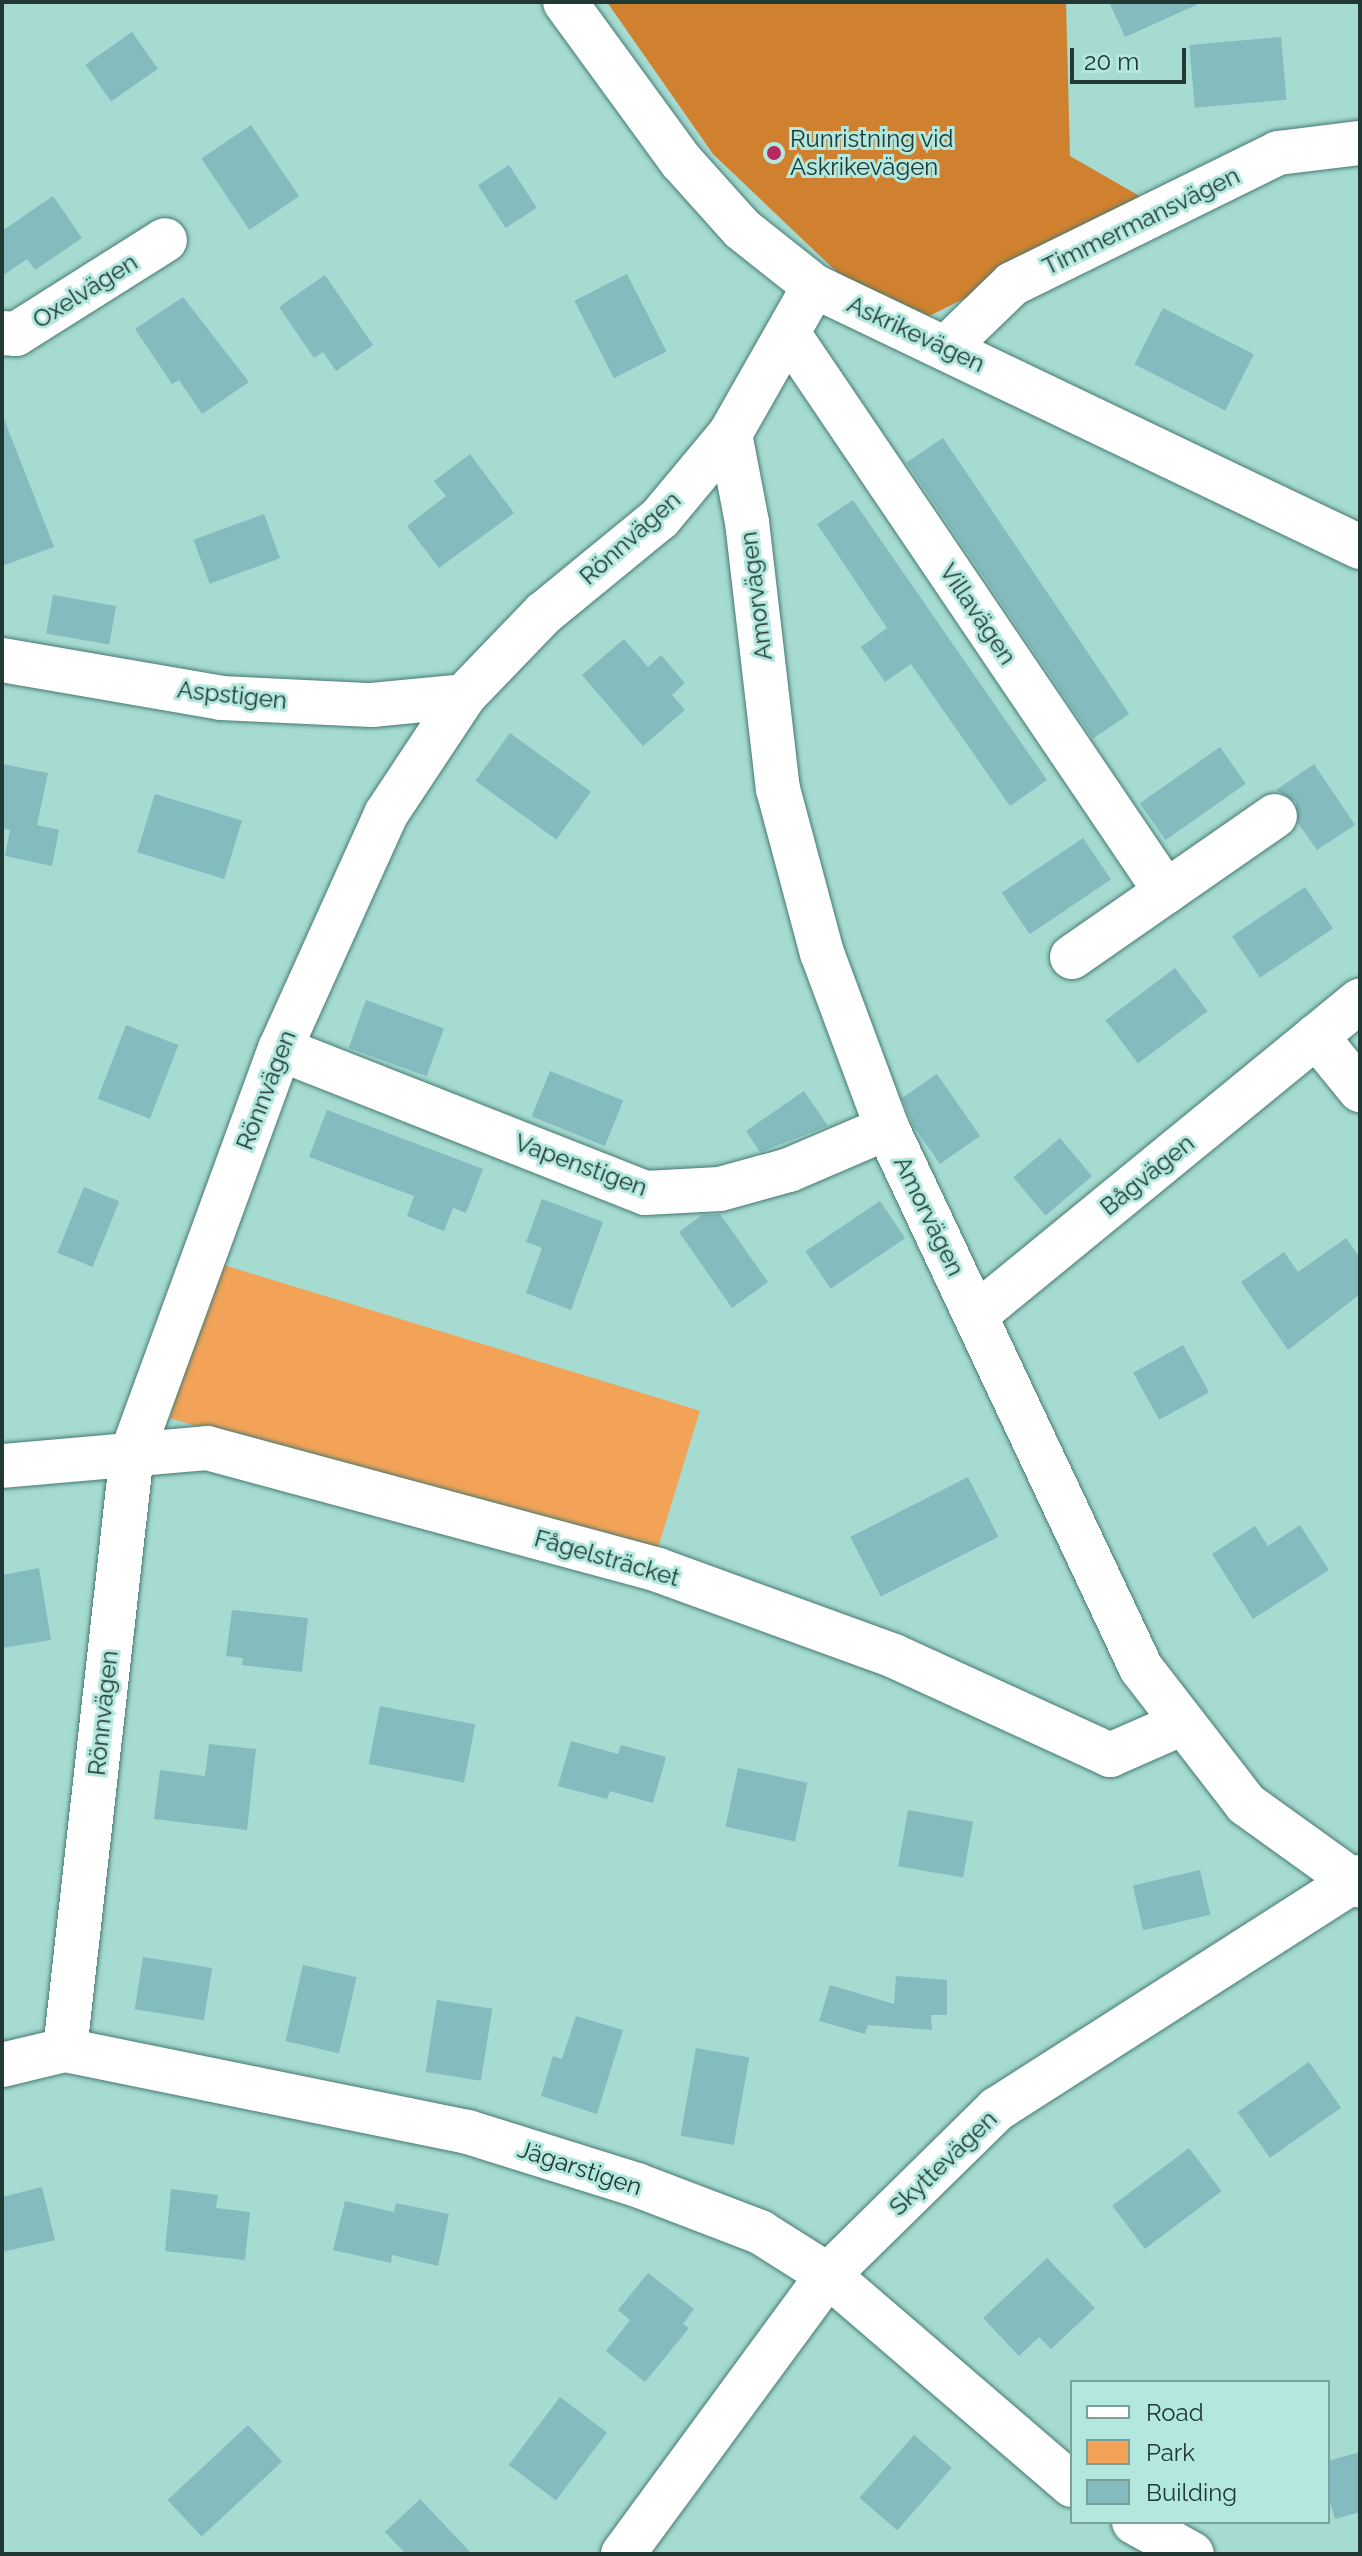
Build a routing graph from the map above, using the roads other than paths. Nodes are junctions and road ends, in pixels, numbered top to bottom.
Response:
1 (565, 2) edge
2 (1360, 143) edge
3 (165, 240) dead end
4 (814, 286) junction
5 (2, 333) edge
6 (790, 336) junction
7 (946, 348) junction
8 (730, 434) junction
9 (1360, 547) edge
10 (2, 660) edge
11 (464, 696) junction
12 (1275, 816) dead end
13 (1166, 892) junction
14 (1072, 957) dead end
15 (1360, 1000) edge
16 (1316, 1036) junction
17 (280, 1049) junction
18 (1360, 1090) edge
19 (887, 1128) junction
20 (977, 1314) junction
21 (132, 1453) junction
22 (2, 1466) edge
23 (1183, 1723) junction
24 (1357, 1882) edge
25 (65, 2050) junction
26 (2, 2065) edge
27 (828, 2275) junction
28 (1070, 2483) edge
29 (1138, 2524) edge
30 (623, 2554) edge
31 (1192, 2554) edge

1 - 4 street, Askrikevägen
2 - 7 street, Timmermansvägen
3 - 5 street, Oxelvägen
4 - 6 street, Rönnvägen
4 - 7 street, Askrikevägen
6 - 8 street, Rönnvägen
6 - 13 street, Villavägen
7 - 9 street, Askrikevägen
8 - 11 street, Rönnvägen
8 - 19 street, Amorvägen
10 - 11 street, Aspstigen
11 - 17 street, Rönnvägen
12 - 13 street
13 - 14 street
15 - 16 street, Bågvägen
16 - 18 street
16 - 20 street, Bågvägen
17 - 19 street, Vapenstigen
17 - 21 street, Rönnvägen
19 - 20 street, Amorvägen
20 - 23 street, Amorvägen
21 - 22 street, Fågelsträcket
21 - 23 street, Fågelsträcket
21 - 25 street, Rönnvägen
23 - 24 street, Amorvägen
24 - 27 street, Skyttevägen
25 - 26 street, Jägarstigen
25 - 27 street, Jägarstigen
27 - 28 street, Jägarstigen
27 - 30 street, Skyttevägen
29 - 31 street

